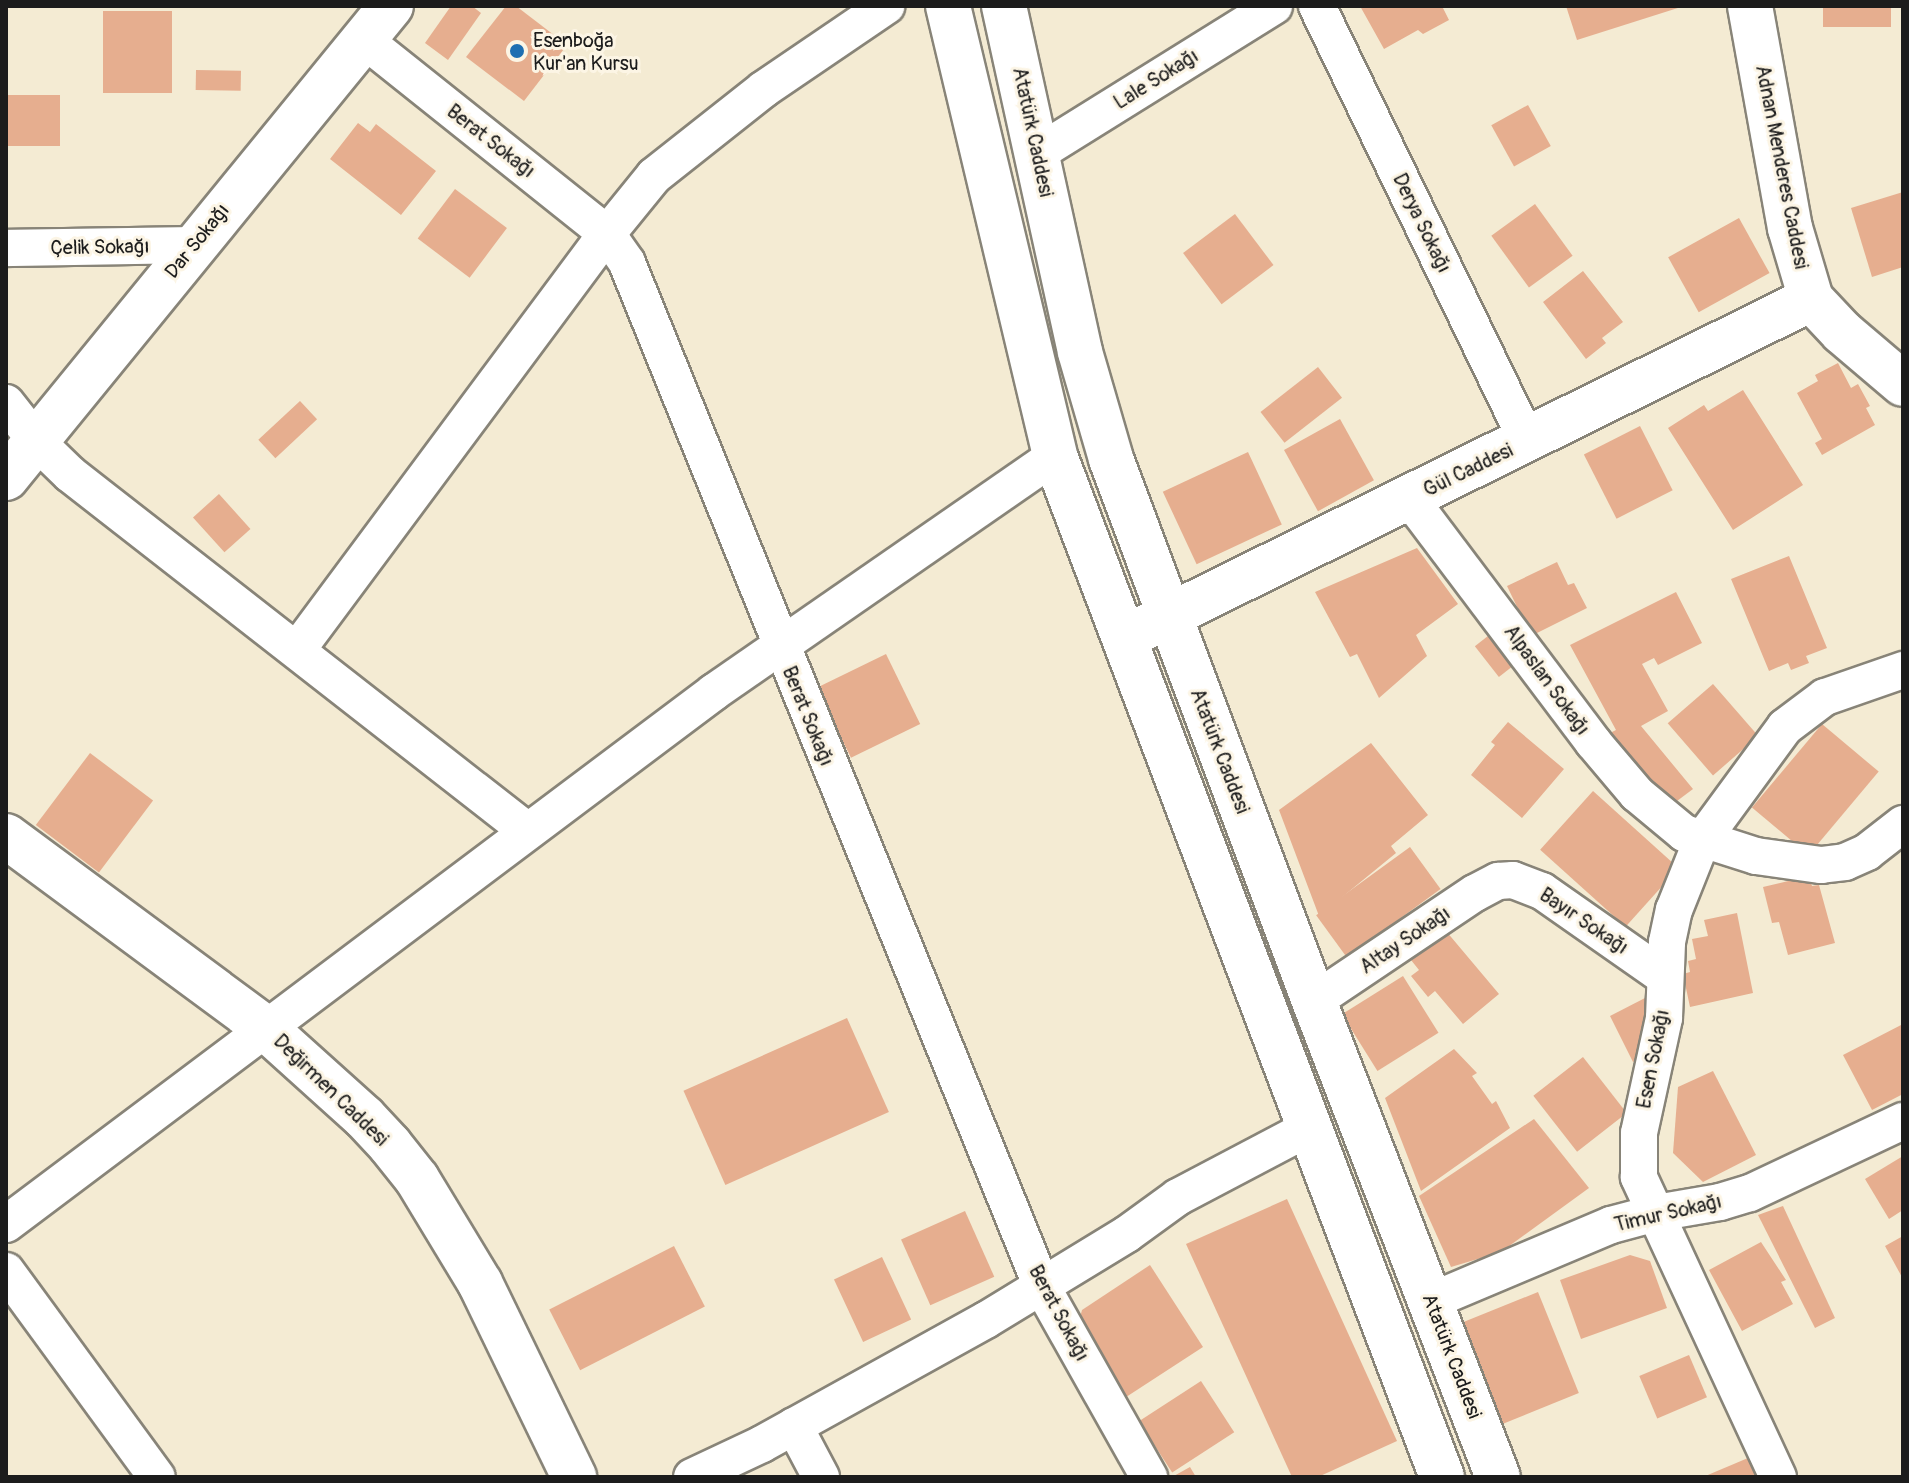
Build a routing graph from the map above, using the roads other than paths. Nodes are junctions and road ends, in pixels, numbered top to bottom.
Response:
1 (391, 6) edge
2 (886, 6) edge
3 (948, 6) edge
4 (1004, 6) edge
5 (1274, 6) edge
6 (1317, 6) edge
7 (1750, 6) edge
8 (363, 39) junction
9 (1038, 153) junction
10 (607, 234) junction
11 (193, 245) junction
12 (6, 248) edge
13 (1811, 299) junction
14 (1903, 384) edge
15 (6, 403) edge
16 (36, 441) junction
17 (1527, 441) junction
18 (1055, 456) junction
19 (6, 478) edge
20 (1410, 499) junction
21 (1170, 618) junction
22 (1123, 637) junction
23 (781, 648) junction
24 (297, 650) junction
25 (1903, 670) edge
26 (1903, 824) edge
27 (526, 830) junction
28 (6, 836) edge
29 (1702, 840) junction
30 (1498, 881) joint
31 (1665, 977) junction
32 (1314, 1001) junction
33 (264, 1027) junction
34 (1903, 1121) edge
35 (1309, 1128) junction
36 (1656, 1213) junction
37 (6, 1224) edge
38 (6, 1271) edge
39 (1042, 1287) junction
40 (1431, 1301) junction
41 (794, 1426) junction
42 (157, 1477) edge
43 (574, 1477) edge
44 (692, 1477) edge
45 (821, 1477) edge
46 (1149, 1477) edge
47 (1442, 1477) edge
48 (1498, 1477) edge
49 (1778, 1477) edge

1 - 8 street, Dar Sokağı
2 - 10 street
3 - 18 street
4 - 9 street, Atatürk Caddesi
5 - 9 street, Lale Sokağı
6 - 17 street, Derya Sokağı
7 - 13 street, Adnan Menderes Caddesi
8 - 10 street, Berat Sokağı
8 - 11 street, Dar Sokağı
9 - 21 street, Atatürk Caddesi
10 - 23 street, Berat Sokağı
10 - 24 street
11 - 12 street, Çelik Sokağı
11 - 16 street, Dar Sokağı
13 - 14 street, Adnan Menderes Caddesi
13 - 17 street, Gül Caddesi
15 - 16 street
16 - 19 street, Dar Sokağı
16 - 24 street
17 - 20 street, Gül Caddesi
18 - 22 street
18 - 23 street
20 - 21 street, Gül Caddesi
20 - 29 street, Alpaslan Sokağı
21 - 22 street, Gül Caddesi
21 - 32 street, Atatürk Caddesi
22 - 35 street
23 - 27 street
23 - 39 street, Berat Sokağı
24 - 27 street
25 - 29 street, Esen Sokağı
26 - 29 street, Alpaslan Sokağı
27 - 33 street
28 - 33 street, Değirmen Caddesi
29 - 31 street, Esen Sokağı
30 - 31 street, Bayır Sokağı
30 - 32 street, Altay Sokağı
31 - 36 street, Esen Sokağı
32 - 40 street, Atatürk Caddesi
33 - 37 street
33 - 43 street, Değirmen Caddesi
34 - 36 street, Timur Sokağı
35 - 39 street
35 - 47 street
36 - 40 street, Timur Sokağı
36 - 49 street, Esen Sokağı
38 - 42 street
39 - 41 street
39 - 46 street, Berat Sokağı
40 - 48 street, Atatürk Caddesi
41 - 44 street
41 - 45 street

